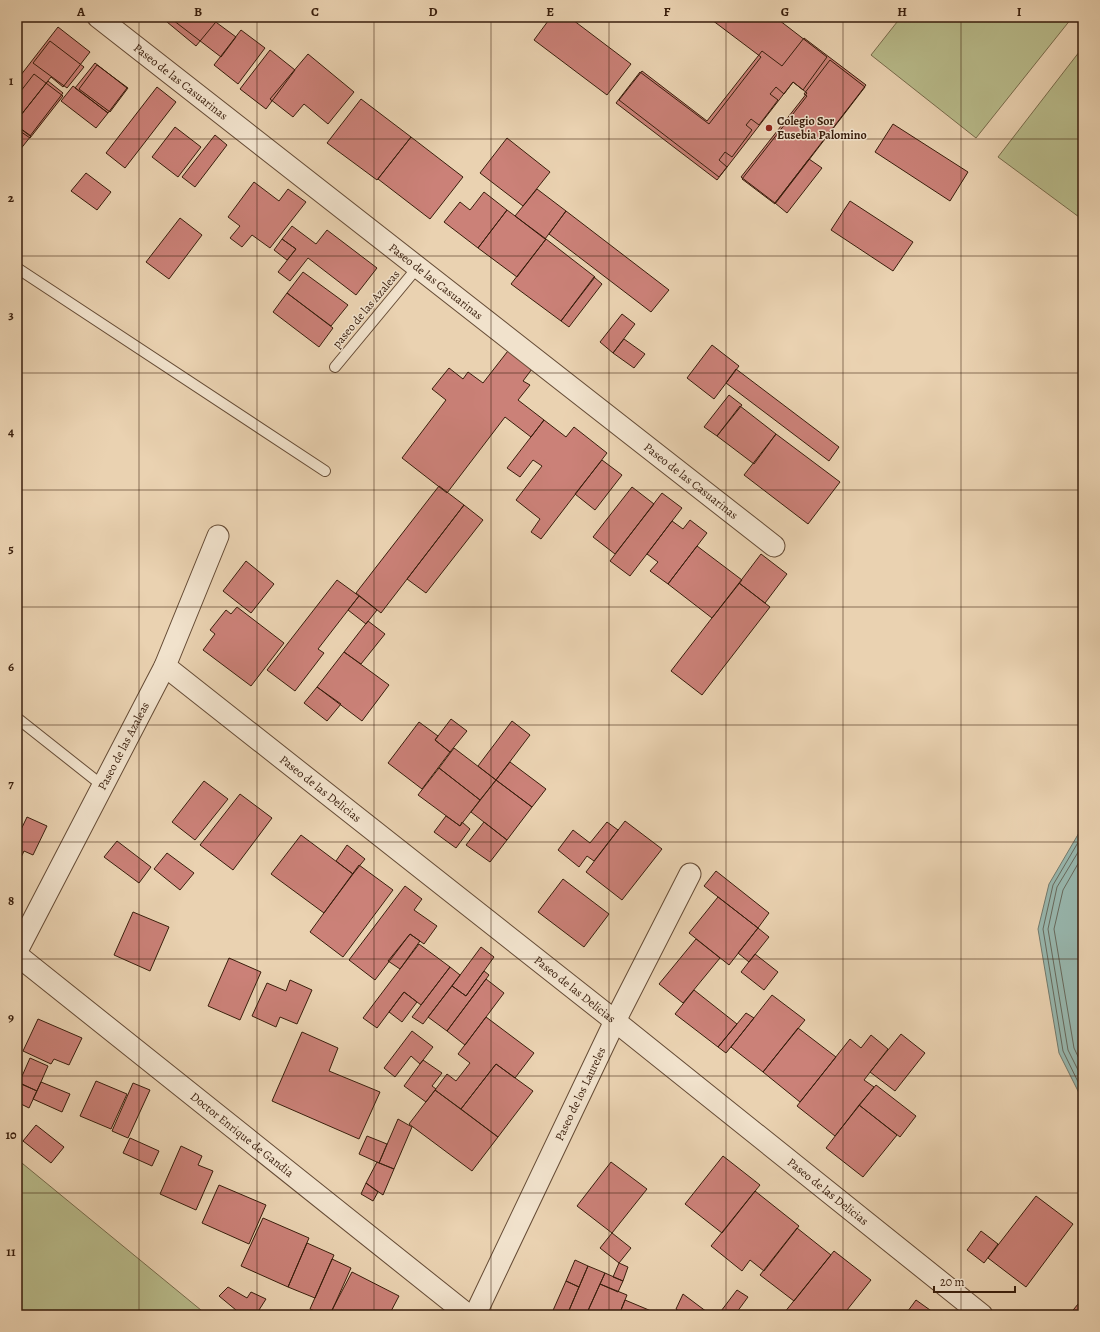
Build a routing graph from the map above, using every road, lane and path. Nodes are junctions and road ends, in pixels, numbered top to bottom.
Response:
1 (98, 17) edge
2 (17, 268) edge
3 (417, 268) junction
4 (335, 366) dead end
5 (324, 471) dead end
6 (218, 536) dead end
7 (774, 546) dead end
8 (165, 666) junction
9 (17, 718) edge
10 (103, 786) junction
11 (690, 874) dead end
12 (17, 950) edge
13 (17, 955) edge
14 (615, 1021) junction
15 (468, 1315) edge
16 (475, 1315) edge
17 (982, 1315) edge

1 - 3 street, Paseo de las Casuarinas
2 - 5 lane
3 - 4 lane, paseo de las Azaleas
3 - 7 street, Paseo de las Casuarinas
6 - 8 street, Paseo de las Azaleas
8 - 10 street, Paseo de las Azaleas
8 - 14 street, Paseo de las Delicias
9 - 10 lane
10 - 12 street, Paseo de las Azaleas
11 - 14 street, Paseo de los Laureles
13 - 15 street, Doctor Enrique de Gandia
14 - 16 street, Paseo de los Laureles
14 - 17 street, Paseo de las Delicias

